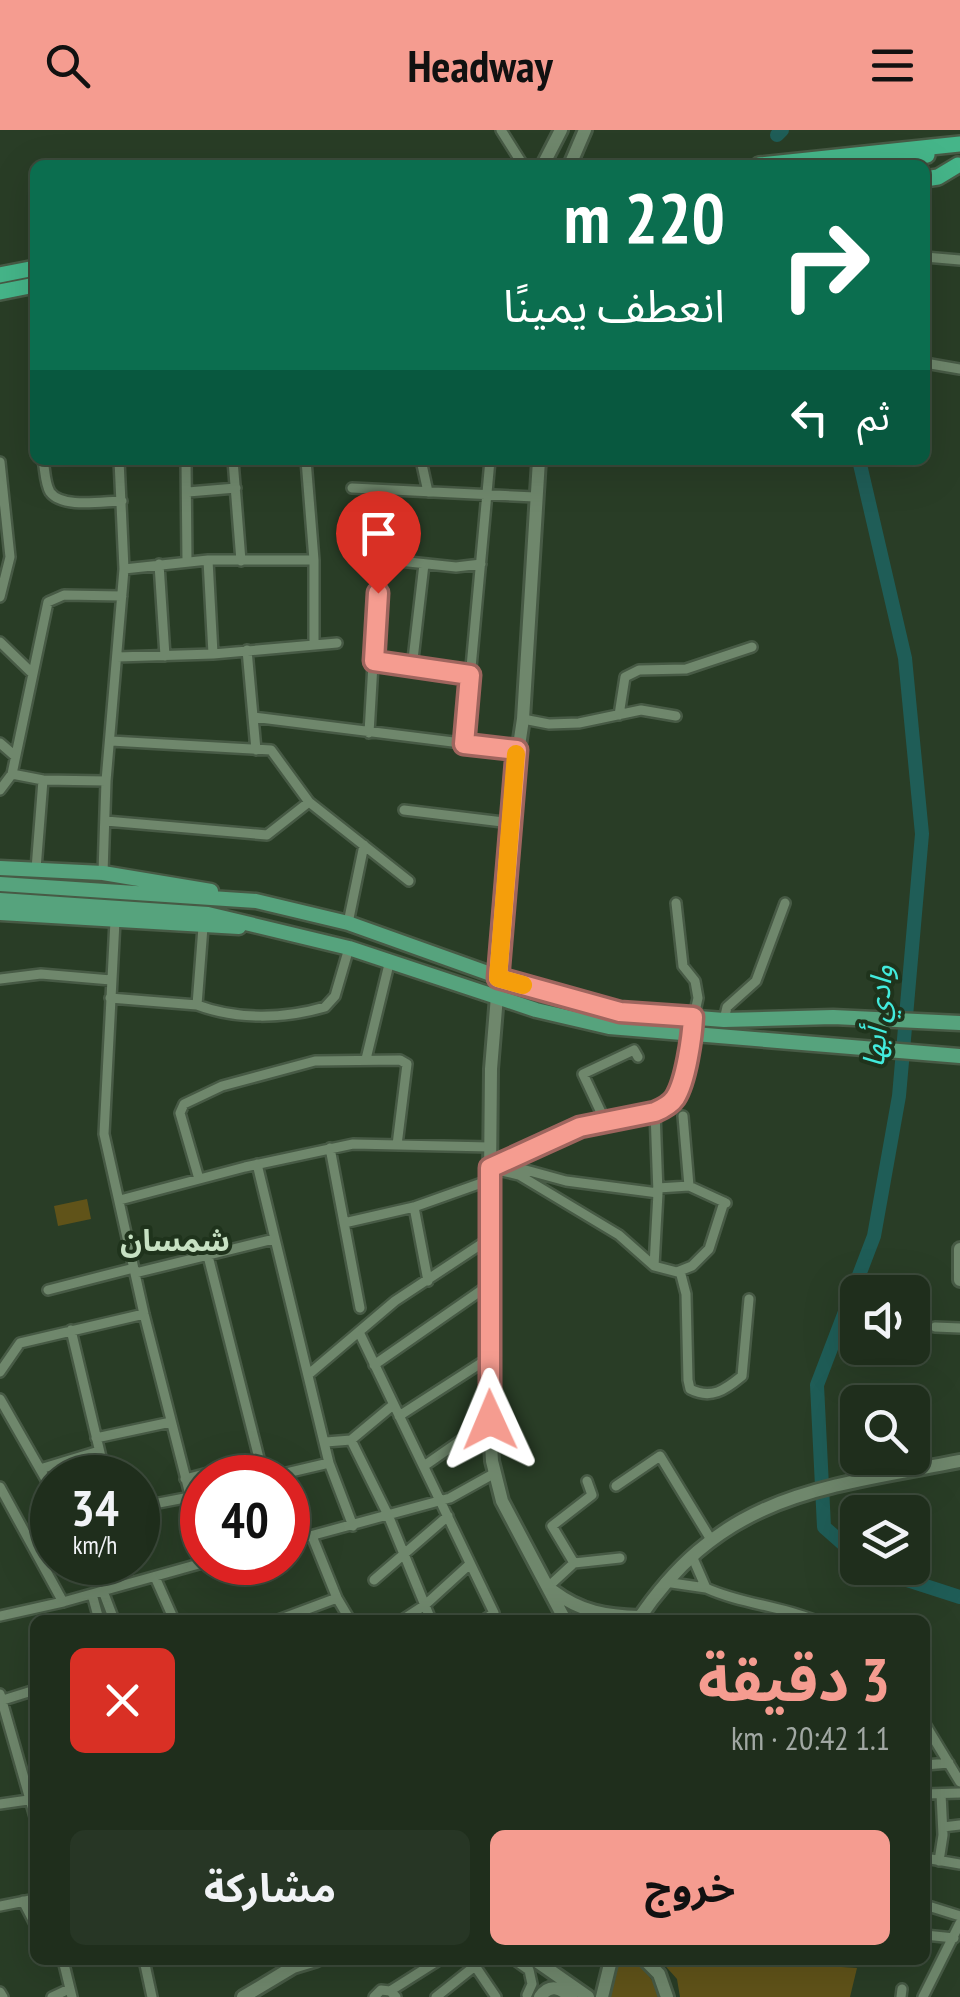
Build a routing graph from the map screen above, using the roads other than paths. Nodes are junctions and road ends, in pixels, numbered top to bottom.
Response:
1 (502, 130) edge
2 (560, 130) edge
3 (585, 130) edge
4 (959, 156) edge
5 (520, 160) edge
6 (546, 160) edge
7 (572, 160) edge
8 (870, 160) edge
9 (916, 160) edge
10 (930, 169) edge
11 (930, 179) edge
12 (930, 257) edge
13 (960, 260) edge
14 (30, 269) edge
15 (0, 275) edge
16 (30, 287) edge
17 (0, 292) edge
18 (930, 364) edge
19 (960, 369) edge
20 (0, 462) edge
21 (44, 465) edge
22 (119, 465) edge
23 (186, 465) edge
24 (234, 465) edge
25 (306, 465) edge
26 (423, 465) edge
27 (490, 465) edge
28 (539, 465) edge
29 (236, 488) junction
30 (352, 488) dead end
31 (383, 491) junction
32 (188, 492) junction
33 (428, 492) junction
34 (488, 494) junction
35 (536, 497) junction
36 (122, 501) junction
37 (4, 537) edge
38 (208, 560) junction
39 (314, 560) junction
40 (380, 560) junction
41 (187, 562) junction
42 (241, 562) junction
43 (159, 564) junction
44 (424, 564) junction
45 (481, 564) junction
46 (124, 569) junction
47 (122, 596) junction
48 (0, 597) edge
49 (0, 642) edge
50 (337, 643) dead end
51 (314, 645) junction
52 (752, 648) dead end
53 (246, 650) junction
54 (213, 654) junction
55 (165, 656) junction
56 (117, 657) junction
57 (374, 661) junction
58 (412, 668) junction
59 (32, 673) junction
60 (470, 675) junction
61 (619, 715) junction
62 (676, 716) dead end
63 (253, 717) junction
64 (523, 720) junction
65 (369, 733) junction
66 (110, 742) junction
67 (0, 743) edge
68 (464, 744) junction
69 (256, 750) junction
70 (517, 750) junction
71 (15, 756) junction
72 (12, 774) junction
73 (43, 780) junction
74 (106, 781) junction
75 (0, 790) edge
76 (308, 802) junction
77 (404, 810) dead end
78 (106, 821) junction
79 (512, 822) junction
80 (364, 846) junction
81 (0, 868) edge
82 (36, 869) junction
83 (103, 872) junction
84 (409, 881) dead end
85 (1, 892) edge
86 (256, 901) junction
87 (785, 902) dead end
88 (676, 903) dead end
89 (0, 913) edge
90 (79, 918) junction
91 (116, 921) junction
92 (348, 924) junction
93 (203, 926) junction
94 (264, 926) junction
95 (350, 948) junction
96 (390, 960) junction
97 (498, 978) junction
98 (0, 979) edge
99 (111, 980) junction
100 (497, 996) junction
101 (110, 998) junction
102 (197, 1005) junction
103 (724, 1020) junction
104 (953, 1022) edge
105 (692, 1025) junction
106 (952, 1055) edge
107 (638, 1057) dead end
108 (366, 1060) junction
109 (655, 1112) junction
110 (683, 1116) dead end
111 (605, 1121) junction
112 (398, 1145) junction
113 (490, 1147) junction
114 (330, 1148) junction
115 (257, 1164) junction
116 (494, 1171) junction
117 (198, 1179) junction
118 (689, 1186) junction
119 (658, 1191) junction
120 (120, 1200) junction
121 (414, 1207) junction
122 (344, 1223) junction
123 (274, 1238) junction
124 (490, 1239) junction
125 (960, 1249) edge
126 (208, 1256) junction
127 (654, 1266) junction
128 (135, 1270) junction
129 (680, 1271) junction
130 (428, 1280) junction
131 (960, 1280) edge
132 (489, 1285) junction
133 (48, 1290) dead end
134 (749, 1299) dead end
135 (360, 1308) dead end
136 (144, 1314) junction
137 (935, 1327) dead end
138 (960, 1328) edge
139 (71, 1330) junction
140 (359, 1332) junction
141 (490, 1358) junction
142 (374, 1365) junction
143 (0, 1372) edge
144 (309, 1374) junction
145 (0, 1399) edge
146 (393, 1405) junction
147 (398, 1416) junction
148 (490, 1420) junction
149 (171, 1422) junction
150 (96, 1438) junction
151 (351, 1440) junction
152 (326, 1442) junction
153 (99, 1451) junction
154 (32, 1455) edge
155 (86, 1455) edge
156 (100, 1455) edge
157 (259, 1455) edge
158 (180, 1459) edge
159 (960, 1461) edge
160 (329, 1463) junction
161 (424, 1466) junction
162 (310, 1467) edge
163 (495, 1473) junction
164 (588, 1481) dead end
165 (616, 1486) dead end
166 (0, 1487) edge
167 (441, 1500) junction
168 (388, 1516) junction
169 (448, 1516) junction
170 (353, 1526) junction
171 (312, 1536) joint
172 (710, 1538) junction
173 (404, 1554) junction
174 (691, 1554) junction
175 (620, 1558) dead end
176 (574, 1563) junction
177 (470, 1564) junction
178 (374, 1580) dead end
179 (664, 1582) junction
180 (125, 1585) edge
181 (159, 1585) edge
182 (548, 1587) junction
183 (706, 1588) junction
184 (103, 1591) junction
185 (92, 1594) junction
186 (337, 1598) junction
187 (63, 1602) junction
188 (425, 1605) junction
189 (780, 1606) junction
190 (98, 1615) edge
191 (112, 1615) edge
192 (172, 1615) edge
193 (291, 1615) edge
194 (347, 1615) edge
195 (410, 1615) edge
196 (430, 1615) edge
197 (491, 1615) edge
198 (562, 1615) edge
199 (614, 1615) edge
200 (640, 1615) edge
201 (779, 1615) edge
202 (802, 1615) edge
203 (0, 1616) edge
204 (30, 1691) edge
205 (0, 1699) edge
206 (930, 1732) edge
207 (949, 1763) junction
208 (930, 1765) edge
209 (960, 1782) edge
210 (30, 1790) edge
211 (960, 1793) edge
212 (930, 1794) edge
213 (942, 1794) junction
214 (30, 1799) edge
215 (0, 1804) edge
216 (960, 1826) edge
217 (943, 1827) junction
218 (930, 1859) edge
219 (939, 1860) junction
220 (960, 1864) edge
221 (30, 1900) edge
222 (23, 1902) junction
223 (0, 1906) edge
224 (930, 1907) edge
225 (30, 1915) edge
226 (960, 1920) edge
227 (930, 1936) edge
228 (954, 1938) junction
229 (56, 1965) edge
230 (64, 1965) edge
231 (145, 1965) edge
232 (297, 1965) edge
233 (432, 1965) edge
234 (474, 1965) edge
235 (477, 1965) edge
236 (522, 1965) edge
237 (542, 1965) edge
238 (650, 1965) edge
239 (610, 1966) edge
240 (69, 1990) edge
241 (254, 1994) edge
242 (393, 1994) edge
243 (530, 1996) edge
244 (52, 1997) edge
245 (152, 1997) edge
246 (374, 1997) edge
247 (436, 1997) edge
248 (496, 1997) edge
249 (571, 1997) edge
250 (588, 1997) edge
251 (602, 1997) edge
252 (667, 1997) edge
253 (923, 1997) edge

1 - 5 street
2 - 6 street
3 - 7 street
4 - 8 highway
4 - 9 highway
4 - 10 highway
4 - 11 highway
12 - 13 street
14 - 15 highway
16 - 17 highway
18 - 19 street
20 - 37 street
21 - 36 street
22 - 36 street
23 - 32 street
24 - 29 street
25 - 39 street
26 - 33 street
27 - 34 street
28 - 35 street
29 - 32 street
29 - 42 street
30 - 31 street
31 - 33 street
31 - 40 street
32 - 41 street
33 - 34 street
34 - 35 street
34 - 45 street
35 - 64 street
36 - 46 street
37 - 48 street
38 - 41 street
38 - 42 street
38 - 54 street
39 - 42 street
39 - 51 street
40 - 44 street
40 - 57 street
41 - 43 street
43 - 46 street
43 - 55 street
44 - 45 street
44 - 58 street
45 - 60 street
46 - 47 street
47 - 56 street
47 - 59 street
49 - 59 street
50 - 51 street
51 - 53 street
52 - 61 street
53 - 54 street
53 - 63 street
54 - 55 street
55 - 56 street
56 - 66 street
57 - 58 street
57 - 65 street
58 - 60 street
59 - 71 street
60 - 68 street
61 - 62 street
61 - 64 street
63 - 65 street
63 - 69 street
64 - 70 street
65 - 68 street
66 - 69 street
66 - 74 street
67 - 71 street
68 - 70 street
69 - 76 street
70 - 79 street
71 - 72 street
72 - 73 street
72 - 75 street
73 - 74 street
73 - 82 street
74 - 78 street
76 - 78 street
76 - 80 street
77 - 79 street
78 - 83 street
79 - 97 street
80 - 84 street
80 - 92 street
81 - 82 main road
82 - 83 main road
83 - 85 main road
83 - 86 main road
85 - 86 main road
85 - 90 main road
85 - 94 main road
86 - 92 main road
87 - 103 street
88 - 105 street
89 - 90 main road
90 - 91 main road
91 - 93 main road
91 - 99 street
92 - 97 main road
93 - 94 main road
93 - 102 street
94 - 95 main road
95 - 96 main road
95 - 102 street
96 - 100 main road
96 - 108 street
97 - 105 main road
98 - 99 street
99 - 101 street
100 - 105 main road
100 - 113 street
101 - 102 street
101 - 120 street
103 - 104 main road
103 - 105 main road
105 - 106 main road
105 - 109 street
107 - 111 street
108 - 112 street
108 - 117 street
109 - 111 street
109 - 119 street
110 - 118 street
111 - 116 street
112 - 113 street
112 - 114 street
113 - 116 street
114 - 115 street
114 - 122 street
115 - 117 street
115 - 123 street
116 - 119 street
116 - 121 street
116 - 124 street
116 - 127 street
117 - 120 street
118 - 119 street
118 - 129 street
119 - 127 street
120 - 128 street
121 - 122 street
121 - 130 street
122 - 135 street
123 - 126 street
123 - 144 street
124 - 130 street
124 - 132 street
125 - 131 street
126 - 128 street
126 - 157 street
127 - 129 street
128 - 133 street
128 - 136 street
129 - 134 street
130 - 140 street
132 - 141 street
132 - 142 street
136 - 139 street
136 - 149 street
137 - 138 street
139 - 143 street
139 - 150 street
140 - 142 street
140 - 144 street
141 - 147 street
141 - 148 street
142 - 146 street
144 - 152 street
145 - 154 street
146 - 147 street
146 - 151 street
147 - 161 street
148 - 161 street
148 - 163 street
149 - 150 street
149 - 158 street
150 - 153 street
151 - 152 street
151 - 168 street
152 - 160 street
153 - 155 street
153 - 156 street
159 - 172 street
160 - 162 street
160 - 170 street
161 - 167 street
163 - 167 street
163 - 182 street
164 - 176 street
165 - 172 street
166 - 187 street
167 - 168 street
167 - 169 street
168 - 170 street
168 - 173 street
169 - 173 street
169 - 177 street
170 - 171 street
171 - 186 street
172 - 174 street
173 - 178 street
173 - 188 street
174 - 179 street
174 - 183 street
175 - 176 street
176 - 182 street
177 - 188 street
177 - 197 street
179 - 183 street
179 - 200 street
180 - 184 street
181 - 192 street
182 - 198 street
182 - 199 street
183 - 189 street
184 - 185 street
184 - 191 street
185 - 187 street
185 - 190 street
186 - 193 street
186 - 194 street
187 - 203 street
188 - 195 street
188 - 196 street
189 - 201 street
189 - 202 street
204 - 205 street
205 - 210 street
206 - 207 street
207 - 208 street
207 - 209 street
211 - 213 street
212 - 213 street
213 - 217 street
214 - 215 street
216 - 217 street
217 - 219 street
218 - 219 street
219 - 220 street
221 - 222 street
222 - 223 street
222 - 225 street
224 - 226 street
226 - 228 street
227 - 228 street
228 - 253 street
229 - 240 street
230 - 240 street
231 - 245 street
232 - 241 street
233 - 242 street
234 - 247 street
235 - 248 street
236 - 243 street
237 - 250 street
238 - 252 street
239 - 251 street
240 - 244 street
242 - 246 street
243 - 249 street

